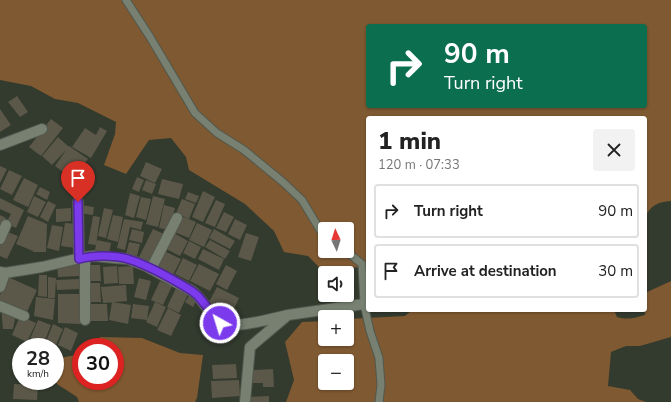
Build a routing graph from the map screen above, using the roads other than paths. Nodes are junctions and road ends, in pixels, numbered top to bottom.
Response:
1 (126, 0) edge
2 (42, 129) dead end
3 (0, 145) edge
4 (78, 202) dead end
5 (177, 218) dead end
6 (6, 225) dead end
7 (318, 227) edge
8 (0, 239) edge
9 (82, 258) junction
10 (354, 258) edge
11 (151, 269) junction
12 (3, 273) edge
13 (0, 287) edge
14 (364, 304) junction
15 (0, 306) edge
16 (288, 314) junction
17 (24, 316) dead end
18 (85, 320) dead end
19 (245, 402) edge
20 (379, 402) edge

1 - 7 lane
2 - 3 street
4 - 9 street
5 - 11 street
6 - 8 street
9 - 11 street
9 - 12 street
9 - 18 street
10 - 14 lane
11 - 16 street
12 - 13 street
14 - 16 street
14 - 20 lane
15 - 17 street
16 - 19 street

